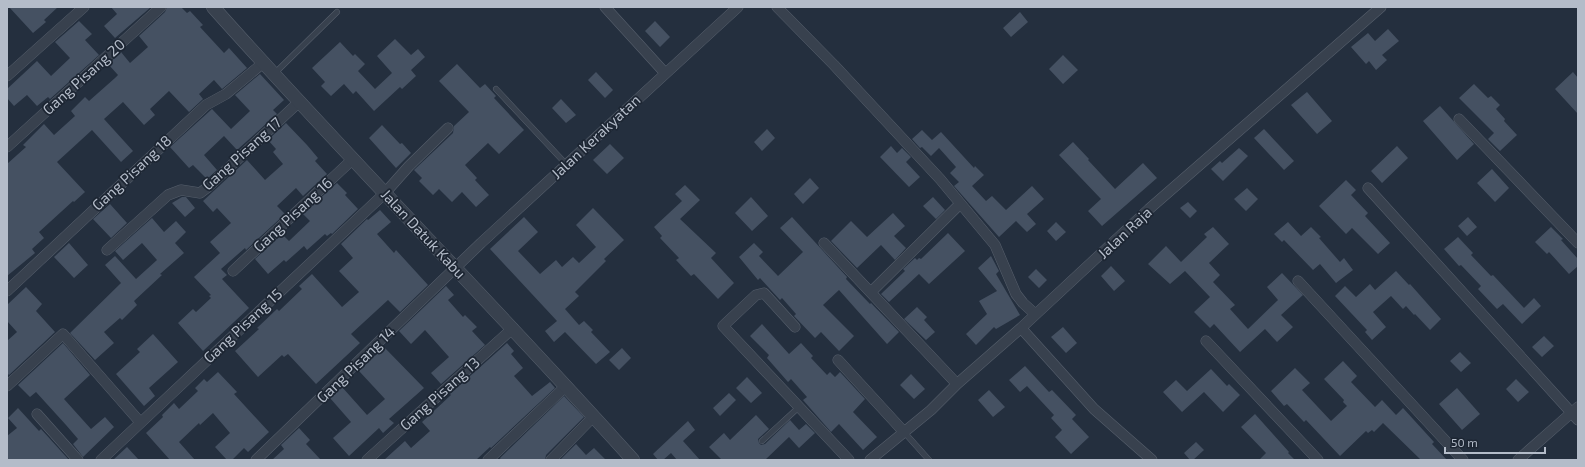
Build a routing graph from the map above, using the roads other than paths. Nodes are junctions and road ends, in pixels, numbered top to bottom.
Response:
1 (84, 7) edge
2 (161, 7) edge
3 (214, 7) edge
4 (606, 7) edge
5 (738, 7) edge
6 (778, 7) edge
7 (1380, 7) edge
8 (337, 12) dead end
9 (263, 63) junction
10 (665, 73) junction
11 (274, 74) junction
12 (7, 76) edge
13 (496, 89) dead end
14 (298, 102) junction
15 (1459, 119) dead end
16 (448, 128) dead end
17 (7, 147) edge
18 (353, 159) junction
19 (566, 164) junction
20 (1368, 188) dead end
21 (385, 193) junction
22 (960, 204) junction
23 (824, 244) dead end
24 (1578, 244) edge
25 (107, 250) dead end
26 (456, 269) junction
27 (233, 271) dead end
28 (1298, 281) dead end
29 (7, 290) edge
30 (871, 292) junction
31 (1035, 314) junction
32 (795, 327) dead end
33 (512, 328) junction
34 (1021, 328) junction
35 (1206, 341) dead end
36 (838, 360) dead end
37 (957, 384) junction
38 (7, 386) edge
39 (566, 386) junction
40 (799, 407) junction
41 (1576, 413) edge
42 (37, 414) dead end
43 (594, 416) junction
44 (140, 422) junction
45 (904, 432) junction
46 (762, 441) dead end
47 (78, 460) edge
48 (101, 460) edge
49 (256, 460) edge
50 (367, 460) edge
51 (488, 460) edge
52 (551, 460) edge
53 (633, 460) edge
54 (849, 460) edge
55 (870, 460) edge
56 (930, 460) edge
57 (1152, 460) edge
58 (1318, 460) edge
59 (1463, 460) edge
60 (1518, 460) edge

1 - 12 street
2 - 17 street, Gang Pisang 20
3 - 9 street, Jalan Datuk Kabu
4 - 10 street
5 - 10 street, Jalan Kerakyatan
6 - 22 street
7 - 31 street, Jalan Raja
8 - 11 lane
9 - 11 street, Jalan Datuk Kabu
9 - 29 street, Gang Pisang 18
10 - 19 street, Jalan Kerakyatan
11 - 14 street, Jalan Datuk Kabu
13 - 19 lane
14 - 18 street, Jalan Datuk Kabu
14 - 25 street, Gang Pisang 17
15 - 24 street
16 - 21 street, Gang Pisang 15
18 - 21 street, Jalan Datuk Kabu
18 - 27 street, Gang Pisang 16
19 - 26 street, Jalan Kerakyatan
20 - 41 street
21 - 26 street, Jalan Datuk Kabu
21 - 44 street, Gang Pisang 15
22 - 30 street
22 - 31 street
23 - 30 street
26 - 33 street, Jalan Datuk Kabu
26 - 49 street, Gang Pisang 14
28 - 59 street
30 - 37 street
31 - 34 street, Jalan Raja
32 - 40 street
33 - 39 street, Jalan Datuk Kabu
33 - 50 street, Gang Pisang 13
34 - 37 street, Jalan Raja
34 - 57 street
35 - 58 street
36 - 45 street
37 - 45 street, Jalan Raja
38 - 44 street
39 - 43 street, Jalan Datuk Kabu
39 - 51 street
40 - 46 lane
40 - 54 street
41 - 60 street
42 - 47 street
43 - 52 street
43 - 53 street, Jalan Datuk Kabu
44 - 48 street, Gang Pisang 15
45 - 55 street, Jalan Raja
45 - 56 lane

